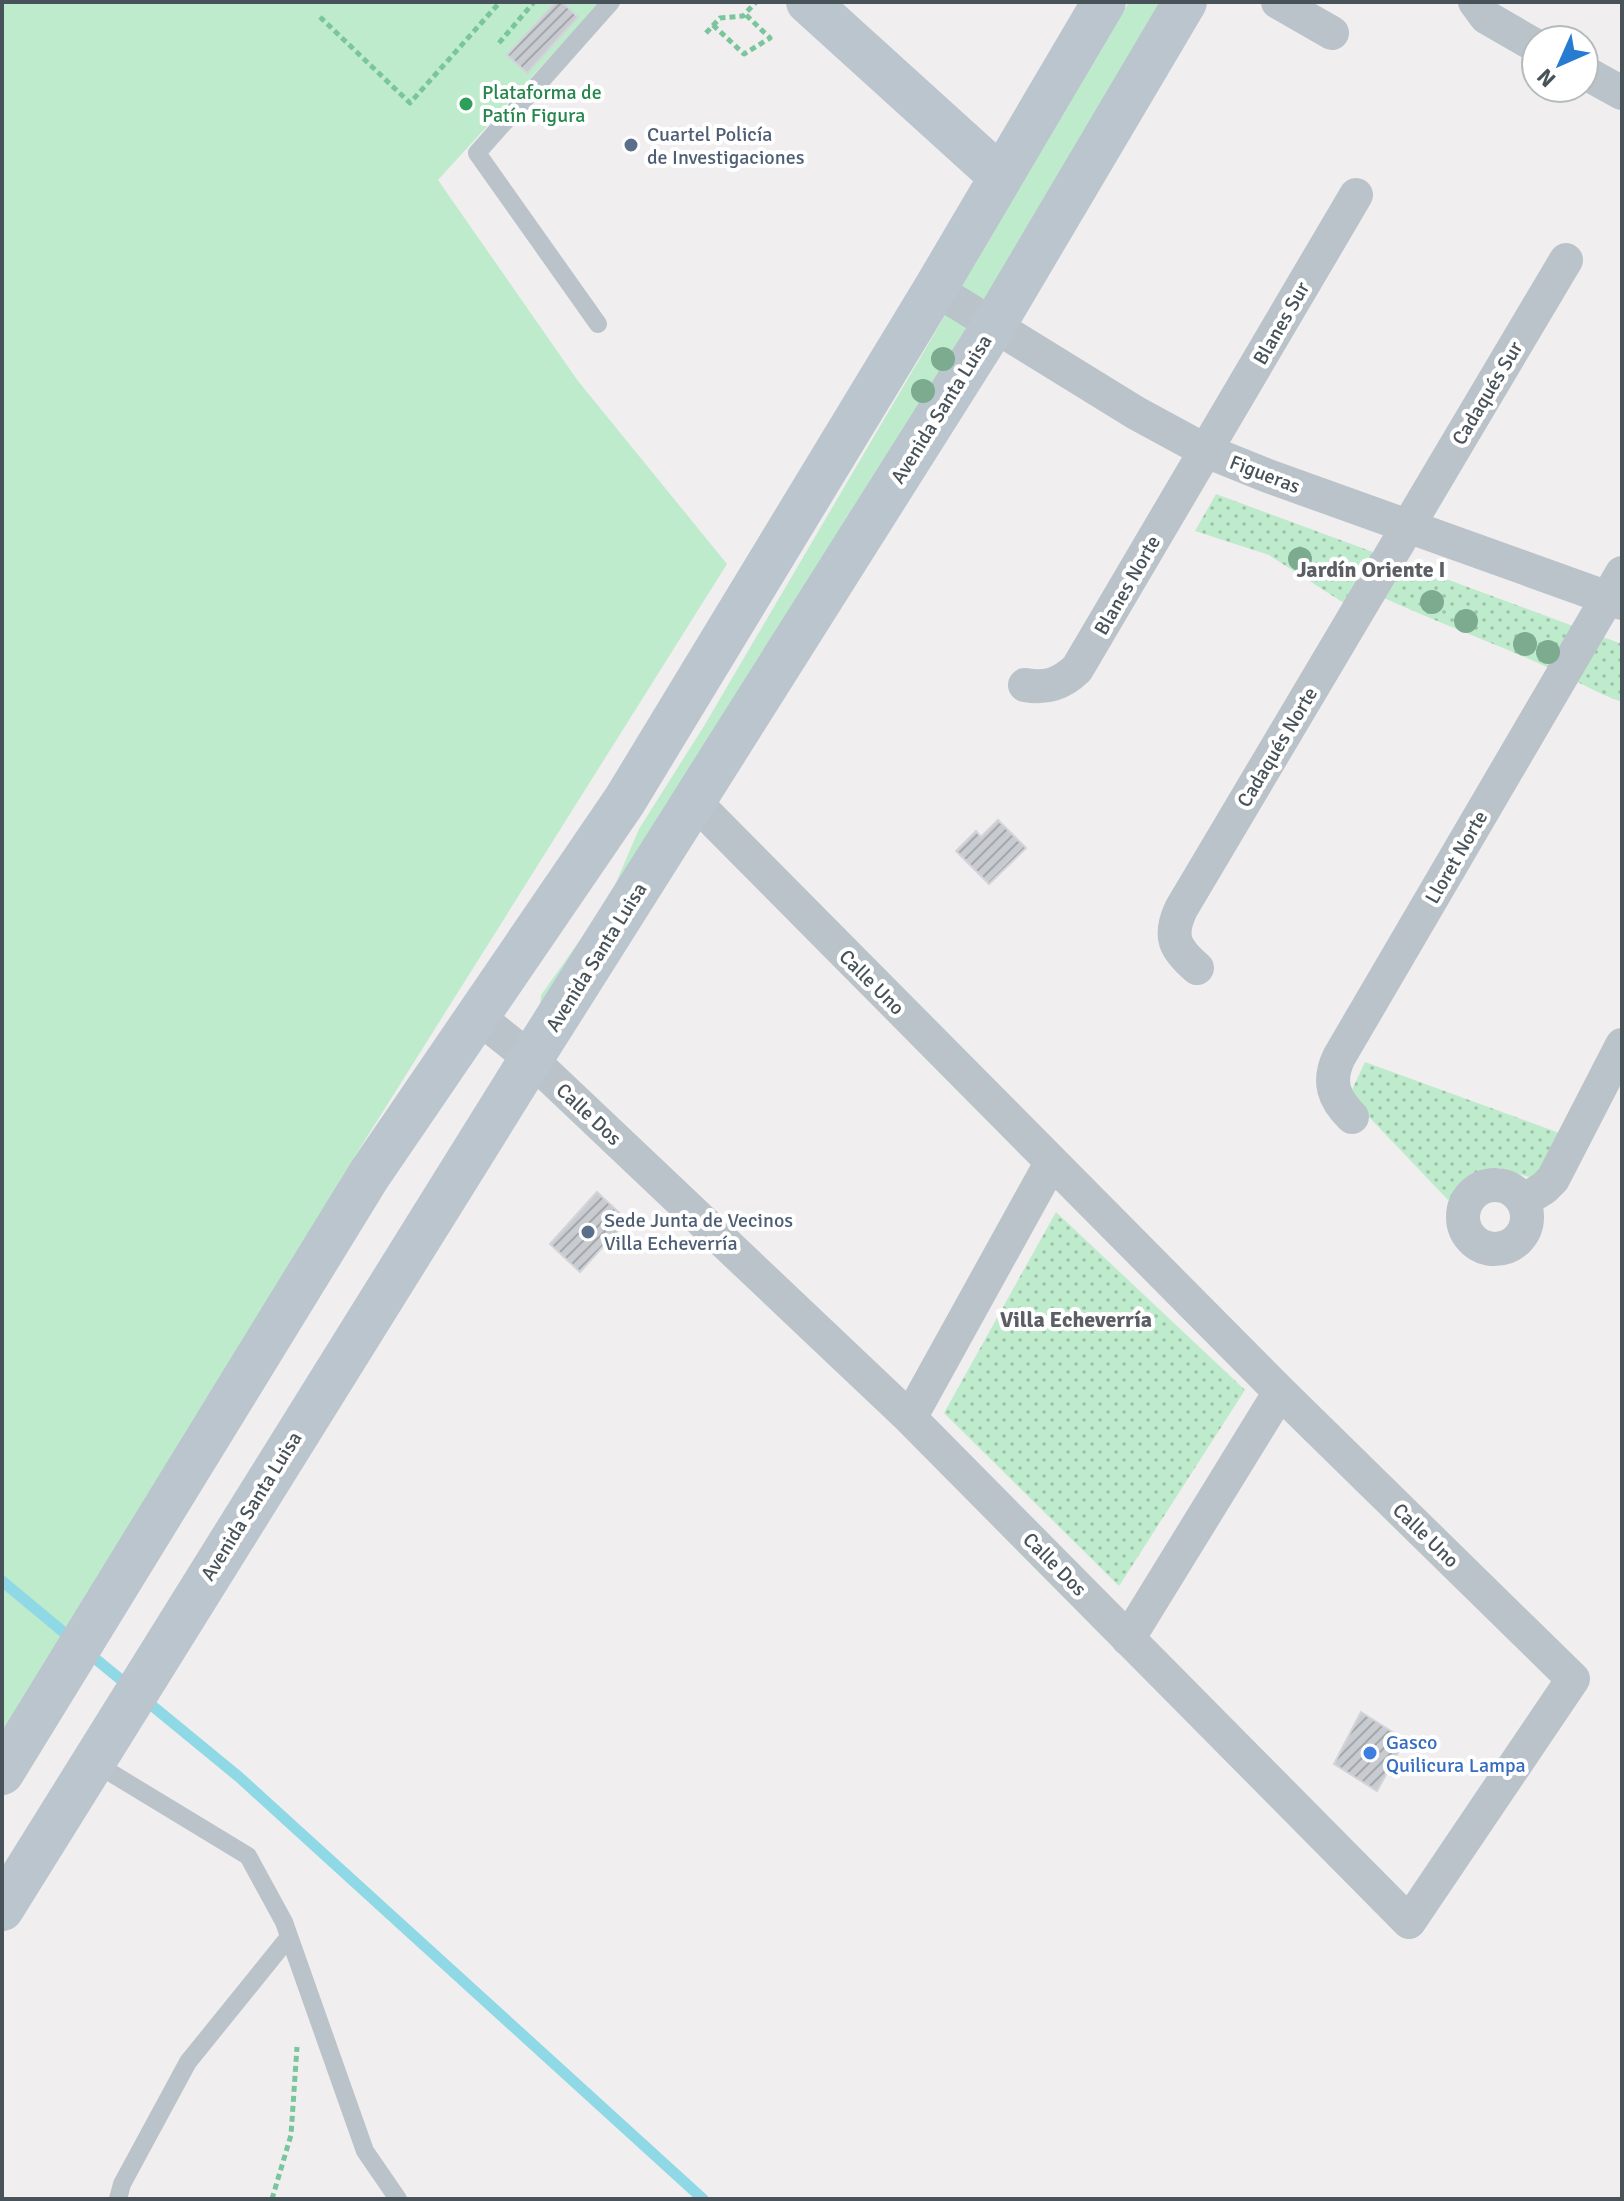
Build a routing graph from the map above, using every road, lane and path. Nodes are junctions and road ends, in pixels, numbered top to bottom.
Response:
1 (500, 2) edge
2 (534, 2) edge
3 (611, 2) edge
4 (756, 2) edge
5 (808, 2) edge
6 (1104, 2) edge
7 (1185, 2) edge
8 (1278, 2) edge
9 (1475, 2) edge
10 (745, 14) junction
11 (320, 17) dead end
12 (713, 25) junction
13 (706, 33) dead end
14 (1332, 33) dead end
15 (1520, 37) edge
16 (499, 43) dead end
17 (1600, 81) edge
18 (1622, 93) edge
19 (1001, 177) junction
20 (1356, 195) dead end
21 (1566, 260) dead end
22 (935, 289) junction
23 (598, 324) dead end
24 (994, 325) junction
25 (1206, 451) junction
26 (1408, 527) junction
27 (1617, 591) edge
28 (1025, 685) dead end
29 (694, 801) junction
30 (1197, 968) dead end
31 (477, 1016) junction
32 (1622, 1045) edge
33 (531, 1059) junction
34 (1352, 1117) dead end
35 (1051, 1163) junction
36 (1523, 1201) dead end
37 (1280, 1392) junction
38 (910, 1418) junction
39 (1128, 1639) junction
40 (1573, 1679) joint
41 (101, 1749) junction
42 (2, 1773) edge
43 (2, 1909) edge
44 (289, 1937) junction
45 (298, 2033) dead end
46 (118, 2199) edge
47 (272, 2199) edge
48 (398, 2199) edge

1 - 11 path
2 - 16 path
3 - 23 lane
4 - 10 path
5 - 19 main road
6 - 19 main road
7 - 24 main road, Avenida Santa Luisa
8 - 14 street
9 - 15 street
10 - 12 path
10 - 12 path
12 - 13 path
17 - 18 street
19 - 22 main road
20 - 25 street, Blanes Sur
21 - 26 street, Cadaqués Sur
22 - 24 street, Figueras
22 - 31 main road
24 - 25 street, Figueras
24 - 29 main road, Avenida Santa Luisa
25 - 26 street, Figueras
25 - 28 street, Blanes Norte
26 - 27 street, Figueras
26 - 30 street, Cadaqués Norte
27 - 34 street, Lloret Norte
29 - 33 main road, Avenida Santa Luisa
29 - 35 street, Calle Uno
31 - 33 street, Calle Dos
31 - 42 main road
32 - 36 street
33 - 38 street, Calle Dos
33 - 41 main road, Avenida Santa Luisa
35 - 37 street, Calle Uno
35 - 38 street
37 - 39 street
37 - 40 street, Calle Uno
38 - 39 street, Calle Dos
39 - 40 street, Calle Dos
41 - 43 main road, Avenida Santa Luisa
41 - 44 lane
44 - 46 lane
44 - 48 lane
45 - 47 path

